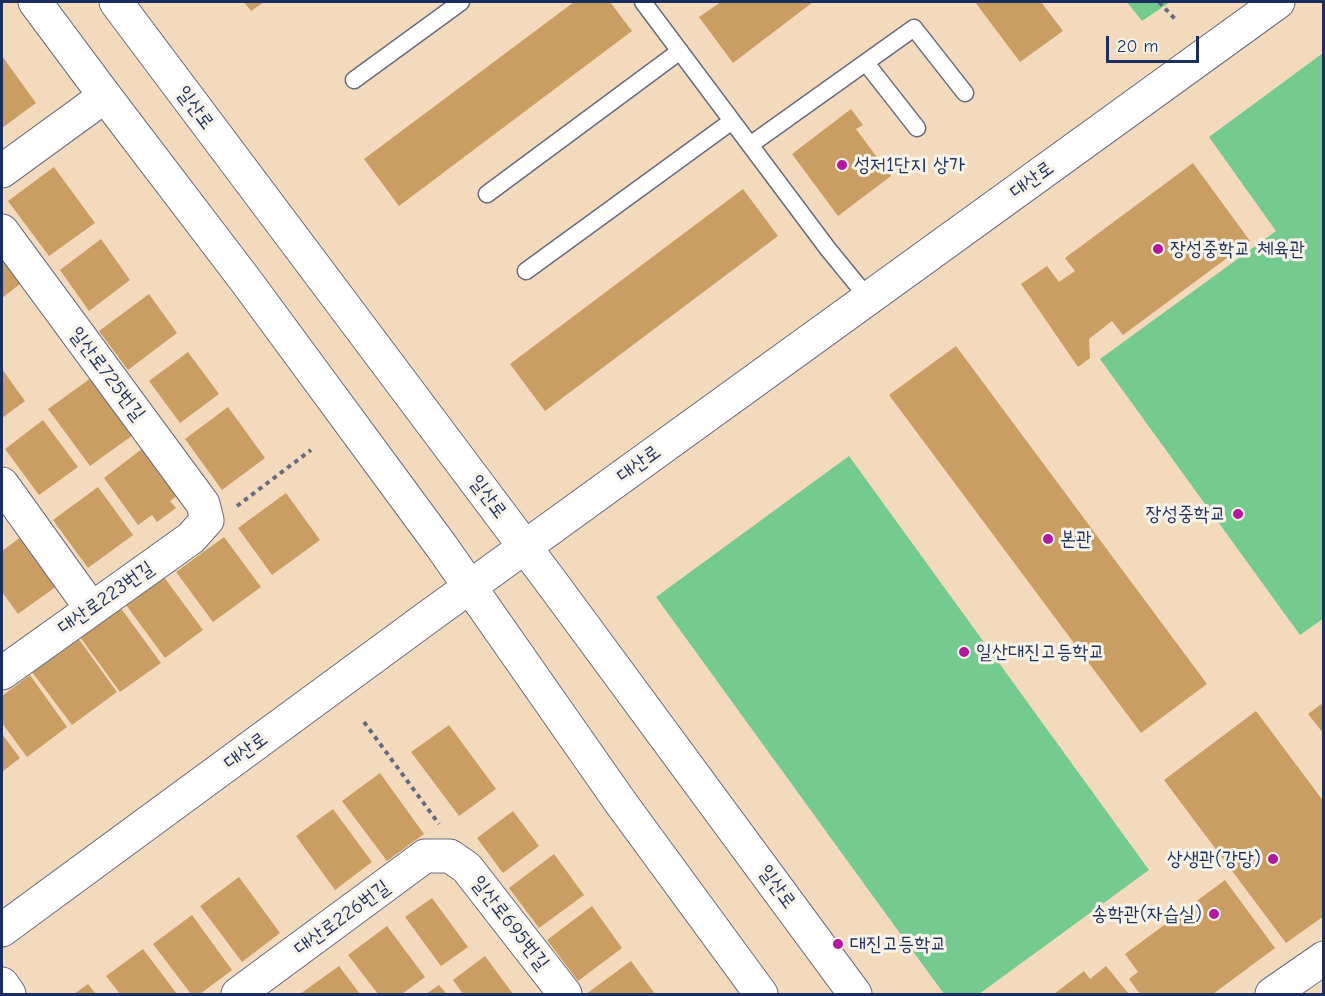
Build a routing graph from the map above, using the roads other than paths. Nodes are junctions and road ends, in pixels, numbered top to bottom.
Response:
1 (35, 2) edge
2 (116, 2) edge
3 (461, 2) edge
4 (643, 2) edge
5 (1278, 2) edge
6 (680, 51) junction
7 (866, 63) junction
8 (354, 80) dead end
9 (965, 93) dead end
10 (105, 96) junction
11 (732, 121) junction
12 (917, 128) dead end
13 (750, 145) junction
14 (2, 171) edge
15 (487, 194) dead end
16 (2, 231) edge
17 (526, 272) dead end
18 (868, 298) junction
19 (2, 484) edge
20 (207, 520) joint
21 (525, 547) junction
22 (471, 587) junction
23 (91, 608) junction
24 (2, 673) edge
25 (450, 856) joint
26 (2, 930) edge
27 (1323, 958) edge
28 (2, 984) edge
29 (9, 994) edge
30 (238, 994) edge
31 (565, 994) edge
32 (761, 994) edge
33 (855, 994) edge
34 (1272, 994) edge

1 - 10 main road
2 - 21 main road, 일산로
3 - 8 lane
4 - 6 lane
5 - 18 main road, 대산로
6 - 11 lane
6 - 15 lane
7 - 9 lane
7 - 12 lane
7 - 13 lane
10 - 14 main road
10 - 22 main road
11 - 13 lane
11 - 17 lane
13 - 18 lane
16 - 20 main road, 일산로725번길
18 - 21 main road, 대산로
19 - 23 main road
20 - 23 main road, 대산로223번길
21 - 22 main road, 대산로
21 - 33 main road, 일산로
22 - 26 main road, 대산로
22 - 32 main road
23 - 24 main road, 대산로223번길
25 - 30 main road, 대산로226번길
25 - 31 main road, 일산로695번길
27 - 34 main road
28 - 29 main road

